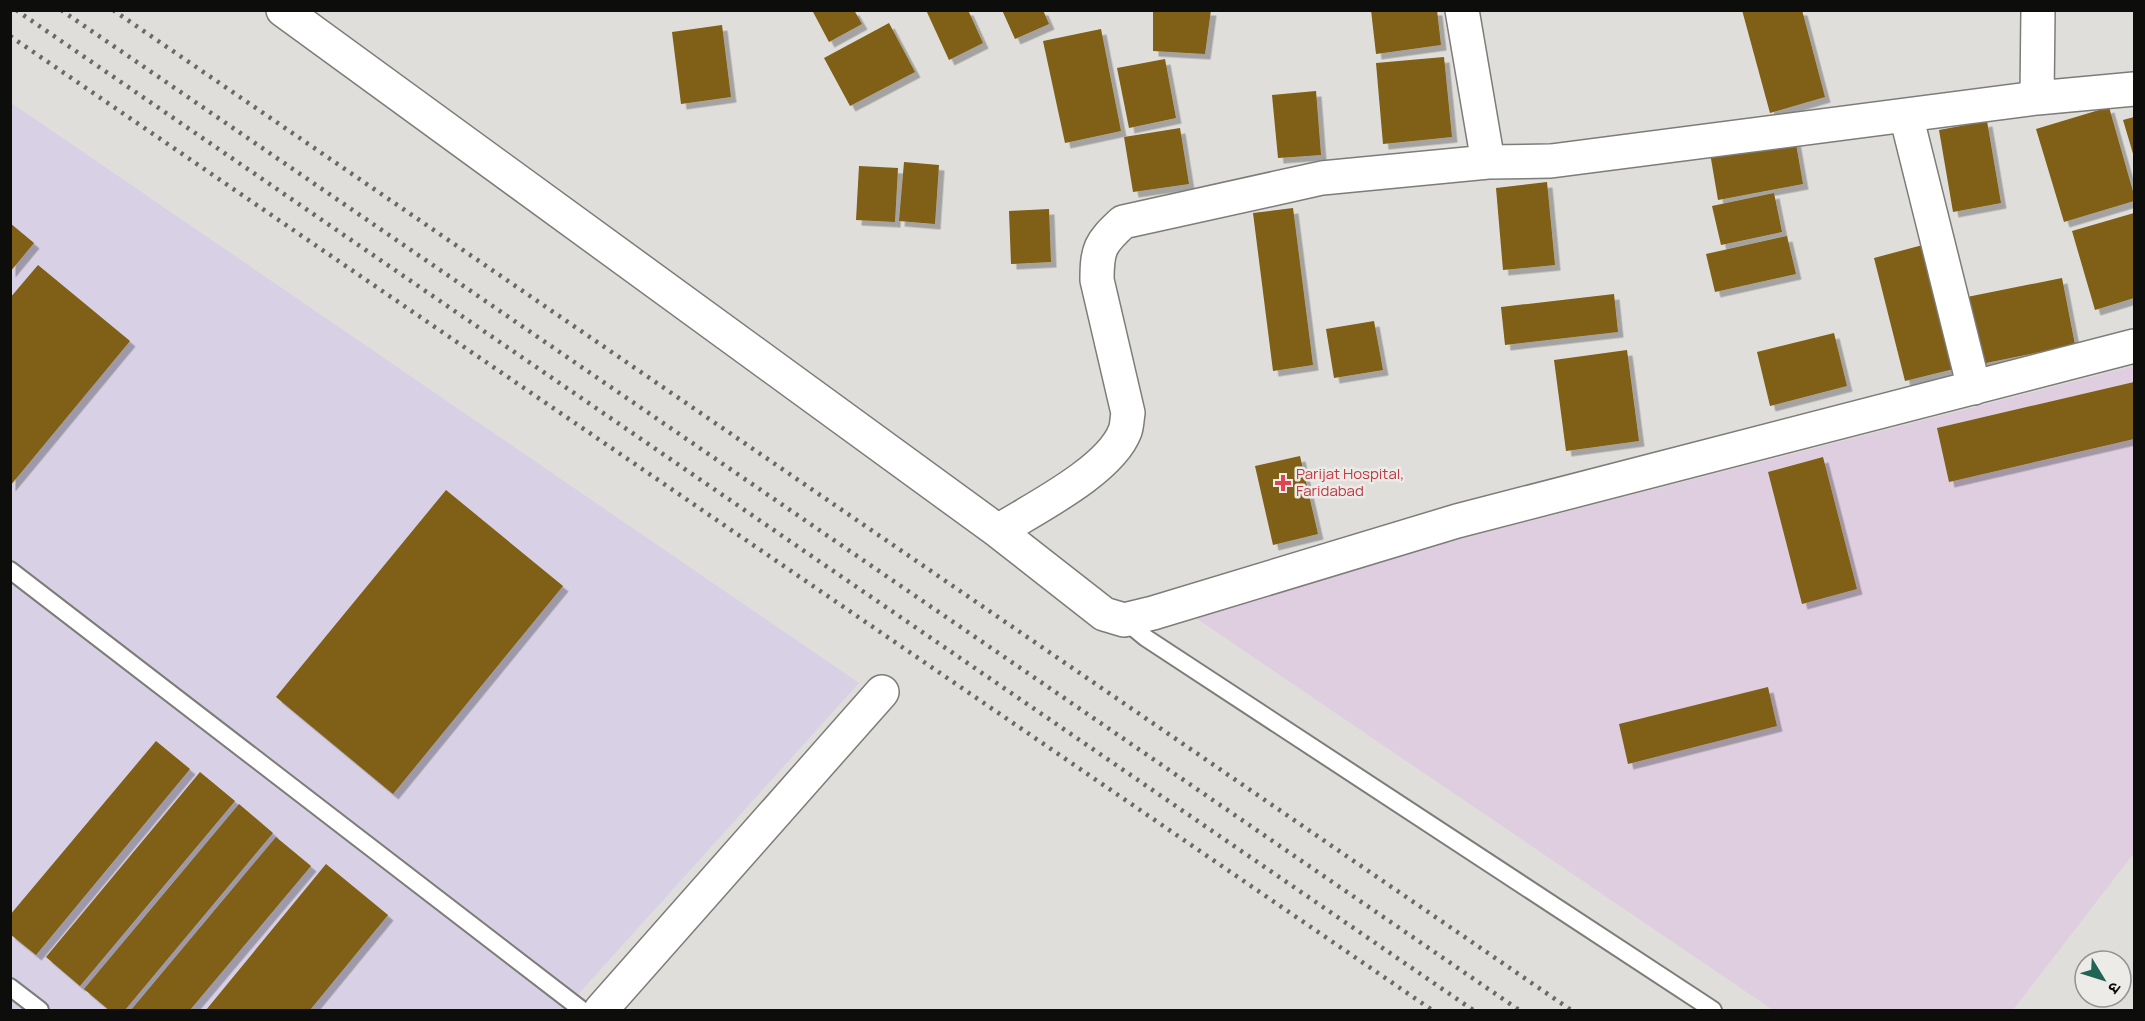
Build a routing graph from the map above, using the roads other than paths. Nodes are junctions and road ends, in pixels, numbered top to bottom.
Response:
1 (283, 10) edge
2 (1462, 10) edge
3 (2038, 10) edge
4 (2134, 90) edge
5 (2037, 98) junction
6 (1906, 115) junction
7 (1488, 162) junction
8 (2134, 346) edge
9 (1974, 388) junction
10 (998, 531) junction
11 (10, 570) edge
12 (1124, 620) junction
13 (882, 692) dead end
14 (10, 987) edge
15 (40, 1011) edge
16 (582, 1011) edge
17 (601, 1011) edge
18 (1713, 1011) edge

1 - 10 street
2 - 7 street
3 - 5 street
4 - 5 street
5 - 6 street
6 - 7 street
6 - 9 street
7 - 10 street
8 - 9 street
9 - 12 street
10 - 12 street
11 - 16 lane
12 - 18 lane
13 - 17 street
14 - 15 lane

